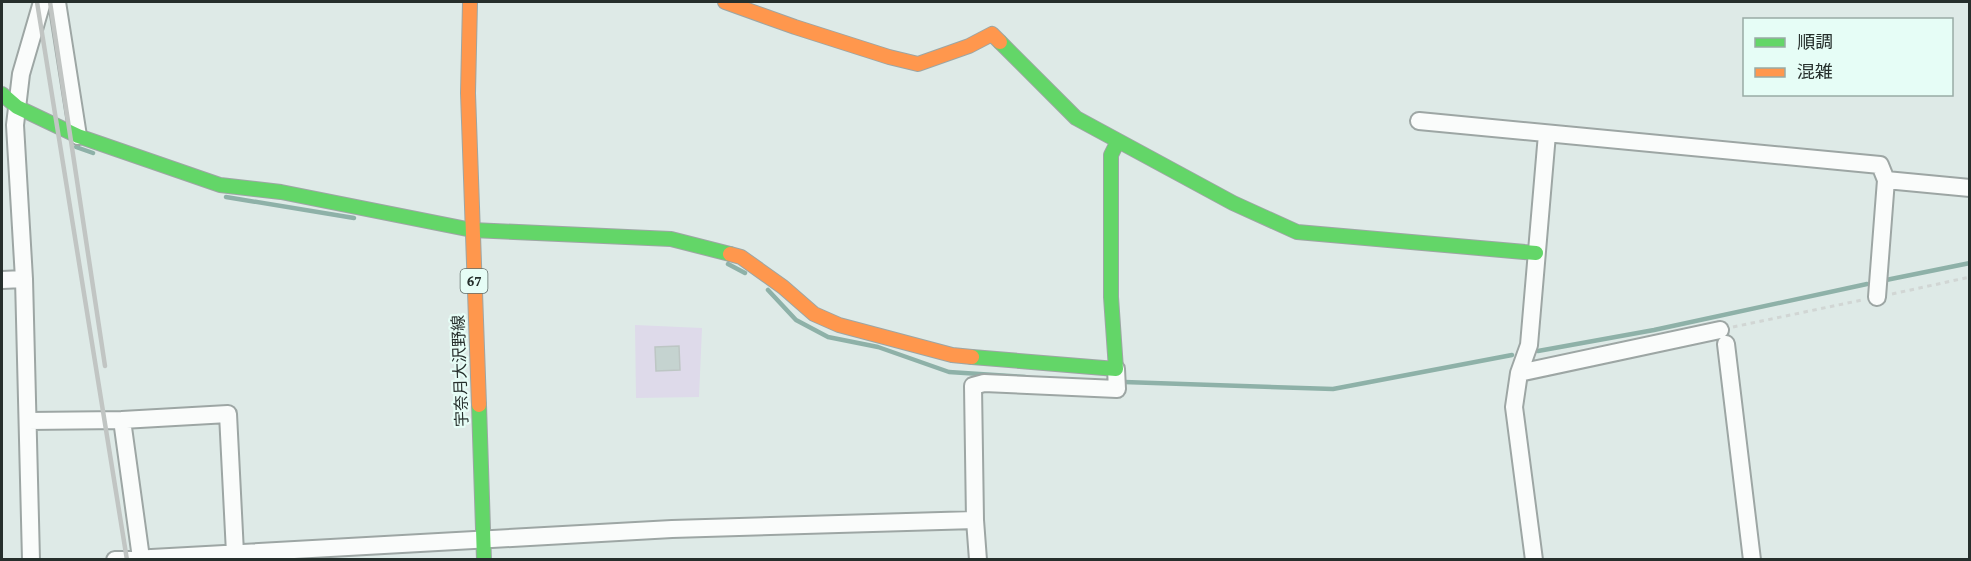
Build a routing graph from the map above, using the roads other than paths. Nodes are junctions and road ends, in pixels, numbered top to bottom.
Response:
1 (42, 2) edge
2 (57, 2) edge
3 (470, 2) edge
4 (725, 2) edge
5 (2, 94) edge
6 (17, 107) junction
7 (1419, 121) dead end
8 (1547, 134) junction
9 (78, 136) junction
10 (1118, 141) junction
11 (1886, 180) junction
12 (1970, 188) edge
13 (472, 230) junction
14 (1536, 253) junction
15 (24, 279) junction
16 (2, 280) edge
17 (1877, 297) road end
18 (1116, 369) junction
19 (1519, 374) junction
20 (122, 420) junction
21 (28, 422) junction
22 (975, 520) junction
23 (483, 540) junction
24 (235, 553) junction
25 (141, 558) edge
26 (32, 560) edge
27 (115, 560) edge
28 (483, 560) edge
29 (978, 560) edge
30 (1534, 560) edge
31 (1752, 560) edge

1 - 6 street
2 - 9 street
3 - 13 street, 宇奈月大沢野線 / 67
4 - 10 street
5 - 6 street
6 - 9 street
6 - 15 street
7 - 8 street
8 - 11 street
8 - 14 street
9 - 13 street
10 - 14 street
10 - 18 street
11 - 12 street
11 - 17 street
13 - 18 street
13 - 23 street, 宇奈月大沢野線 / 67
14 - 19 street
15 - 16 street
15 - 21 street
18 - 22 street
19 - 30 street
19 - 31 street
20 - 21 street
20 - 24 street
20 - 25 street
21 - 26 street
22 - 23 street
22 - 29 street
23 - 24 street
23 - 28 street, 宇奈月大沢野線 / 67
24 - 25 street
25 - 27 street

